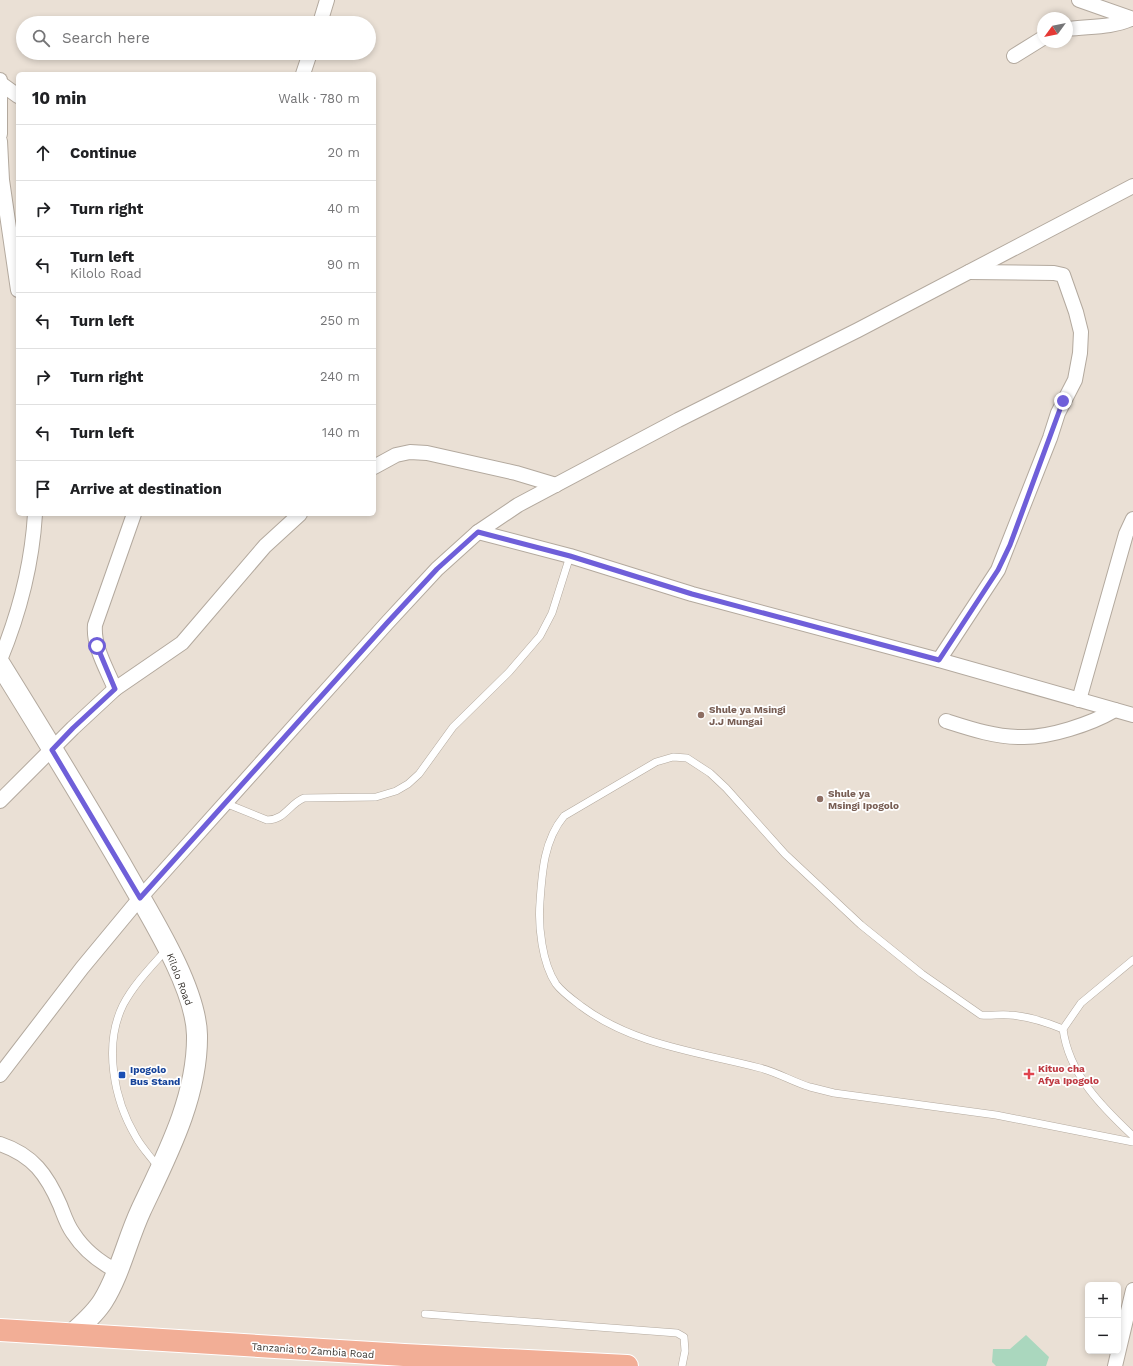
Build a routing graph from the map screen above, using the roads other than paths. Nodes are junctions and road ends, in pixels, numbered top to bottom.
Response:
1 (327, 0) edge
2 (1079, 0) edge
3 (322, 16) edge
4 (1132, 19) edge
5 (1073, 28) edge
6 (1037, 42) edge
7 (1014, 56) dead end
8 (308, 60) edge
9 (304, 72) edge
10 (0, 80) edge
11 (0, 83) edge
12 (16, 95) edge
13 (0, 134) edge
14 (0, 140) edge
15 (1133, 186) edge
16 (16, 259) edge
17 (966, 272) junction
18 (376, 466) edge
19 (556, 484) junction
20 (35, 516) edge
21 (133, 516) edge
22 (298, 516) edge
23 (1133, 519) edge
24 (478, 532) junction
25 (570, 556) junction
26 (0, 660) edge
27 (939, 660) junction
28 (0, 664) edge
29 (115, 689) junction
30 (1079, 700) junction
31 (1114, 710) junction
32 (1133, 715) edge
33 (946, 720) dead end
34 (52, 750) junction
35 (0, 801) edge
36 (225, 803) junction
37 (140, 898) junction
38 (168, 948) junction
39 (1133, 960) edge
40 (1063, 1029) junction
41 (0, 1075) edge
42 (1133, 1136) edge
43 (1133, 1142) edge
44 (0, 1144) edge
45 (160, 1170) junction
46 (116, 1272) junction
47 (1133, 1290) edge
48 (425, 1314) dead end
49 (0, 1330) edge
50 (72, 1334) junction
51 (627, 1366) edge
52 (682, 1366) edge
53 (1115, 1366) edge

1 - 3 street
2 - 4 street
4 - 5 street
6 - 7 street
8 - 9 street
10 - 11 street
11 - 12 street
11 - 13 street
14 - 16 street
15 - 17 street
17 - 19 street
17 - 27 street
18 - 19 street
19 - 24 street
20 - 26 street
21 - 29 street
22 - 29 street
23 - 30 street
24 - 25 street
24 - 36 street
25 - 27 street
25 - 36 lane
27 - 30 street
28 - 34 main road, Kilolo Road
29 - 34 street
30 - 31 street
31 - 32 street
31 - 33 street
34 - 35 street
34 - 37 main road, Kilolo Road
36 - 37 street
37 - 38 main road, Kilolo Road
37 - 41 street
38 - 45 main road, Kilolo Road
38 - 45 lane
39 - 40 lane
40 - 42 lane
40 - 43 lane
44 - 46 street
45 - 46 main road, Kilolo Road
46 - 50 main road, Kilolo Road
47 - 53 street
48 - 52 lane
49 - 50 highway, Tanzania to Zambia Road
50 - 51 highway, Tanzania to Zambia Road

